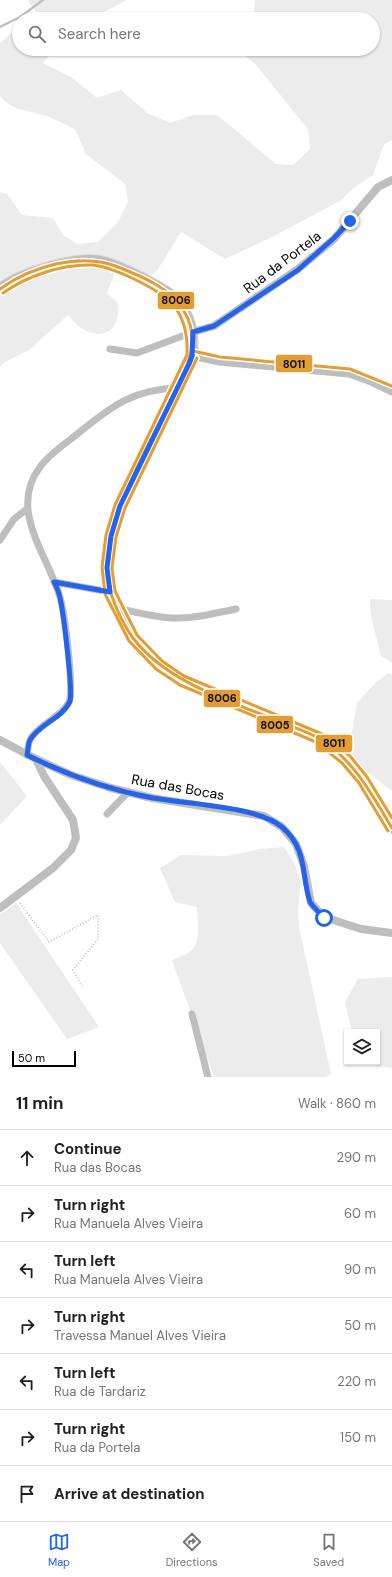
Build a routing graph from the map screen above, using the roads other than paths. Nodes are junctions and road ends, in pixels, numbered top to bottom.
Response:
1 (392, 180) edge
2 (0, 289) edge
3 (193, 332) junction
4 (110, 349) dead end
5 (192, 356) junction
6 (178, 388) junction
7 (392, 392) edge
8 (27, 509) junction
9 (0, 540) edge
10 (54, 582) junction
11 (110, 592) junction
12 (117, 608) junction
13 (236, 609) dead end
14 (0, 740) edge
15 (27, 755) junction
16 (36, 759) junction
17 (128, 792) junction
18 (108, 814) dead end
19 (392, 828) edge
20 (0, 908) edge
21 (392, 933) edge
22 (192, 1014) dead end
23 (208, 1077) edge

1 - 3 street, Rua da Portela
2 - 3 main road
3 - 4 street
3 - 5 main road
5 - 6 main road
5 - 7 street
6 - 8 street
6 - 11 main road
8 - 9 street
8 - 10 street
10 - 11 street
10 - 15 street
11 - 12 main road
12 - 13 street
12 - 19 main road
14 - 15 street, Rua das Bocas
15 - 16 street, Rua das Bocas
16 - 17 street, Rua das Bocas
16 - 20 street
17 - 18 street
17 - 21 street, Rua das Bocas
22 - 23 street

